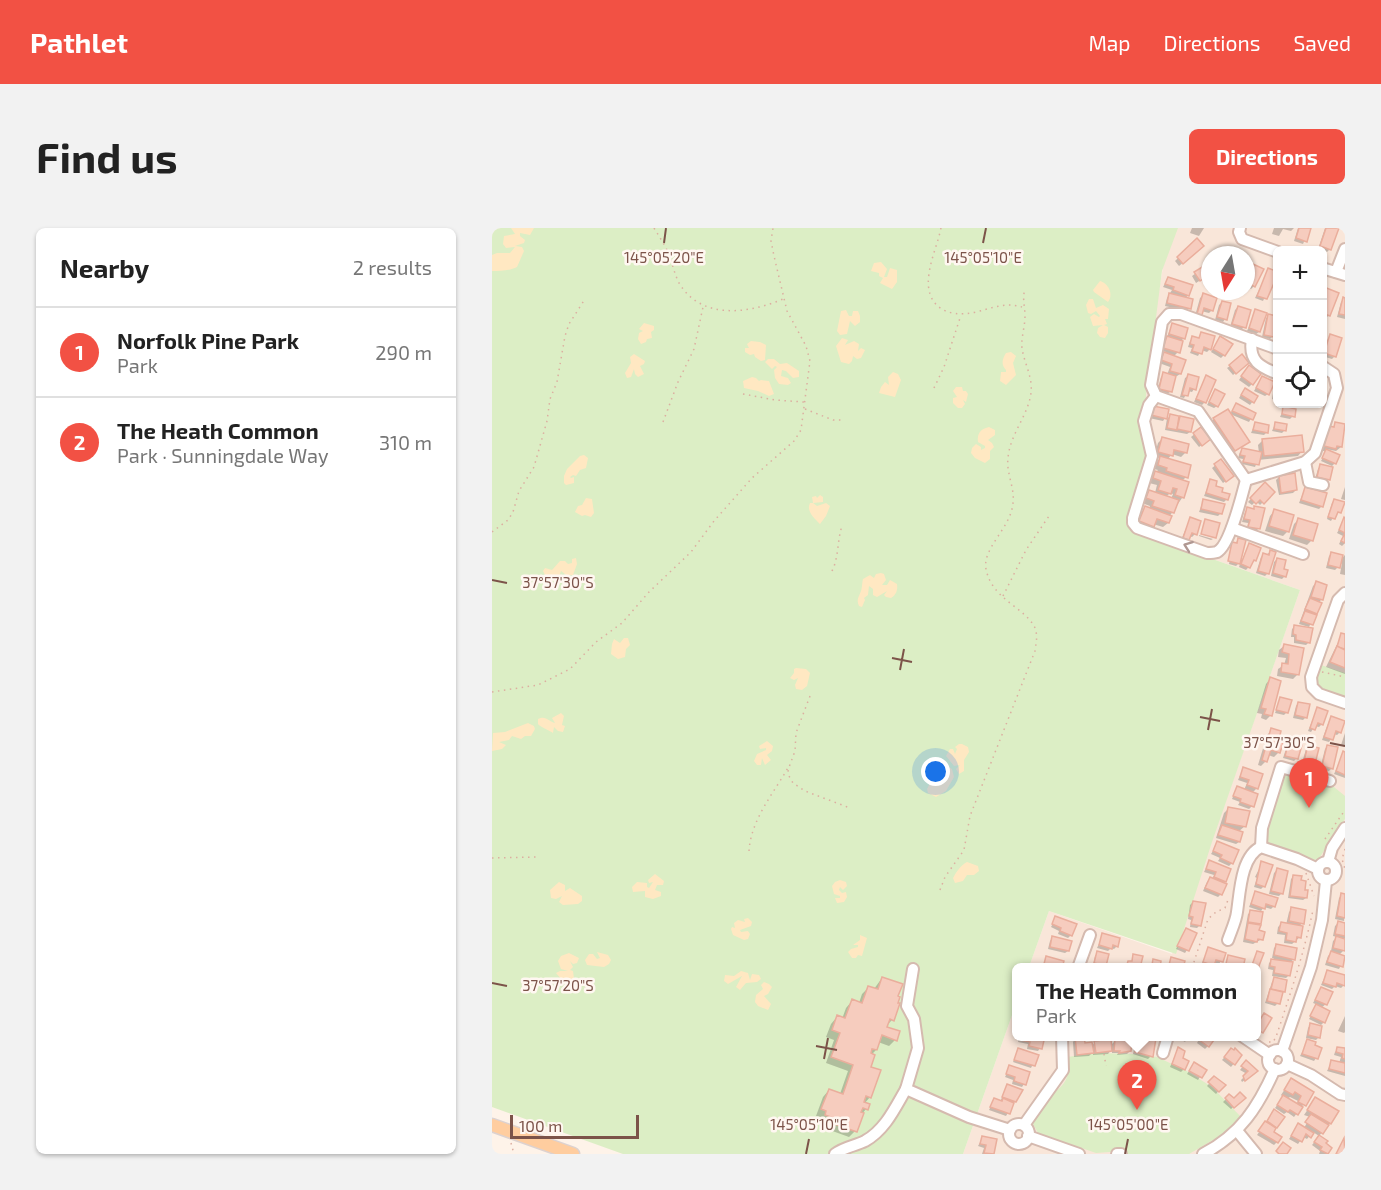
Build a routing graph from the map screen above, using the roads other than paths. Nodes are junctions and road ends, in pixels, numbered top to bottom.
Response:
1 (1240, 228) edge
2 (1345, 249) edge
3 (1273, 250) edge
4 (1341, 274) edge
5 (1252, 339) junction
6 (1273, 346) edge
7 (1327, 369) edge
8 (1273, 372) edge
9 (1156, 396) junction
10 (1305, 462) junction
11 (1246, 480) junction
12 (1323, 485) dead end
13 (1232, 528) junction
14 (1303, 554) dead end
15 (1345, 593) edge
16 (1345, 703) edge
17 (1330, 782) dead end
18 (1345, 828) edge
19 (1261, 847) junction
20 (1329, 860) junction
21 (1315, 867) junction
22 (1338, 876) edge
23 (1090, 935) dead end
24 (1228, 940) dead end
25 (1080, 963) edge
26 (913, 969) dead end
27 (1062, 1041) edge
28 (1166, 1041) edge
29 (1249, 1041) edge
30 (1282, 1051) junction
31 (1162, 1053) dead end
32 (1270, 1055) junction
33 (1287, 1064) junction
34 (1275, 1069) junction
35 (906, 1089) junction
36 (1345, 1095) edge
37 (492, 1125) edge
38 (1024, 1125) junction
39 (1010, 1130) junction
40 (1238, 1132) junction
41 (1028, 1136) junction
42 (1016, 1143) junction
43 (573, 1154) edge
44 (835, 1154) edge
45 (1012, 1154) edge
46 (1079, 1154) edge
47 (1203, 1154) edge
48 (1256, 1154) edge

1 - 3 street
2 - 4 street
5 - 6 street
5 - 8 street
5 - 9 street
7 - 10 street
9 - 11 street
13 -> 9 street
10 - 11 street
10 - 12 street
11 - 13 street
13 - 14 street
15 - 16 street
17 - 19 street
18 - 20 street
19 - 21 street
19 - 24 street
20 - 21 street
20 - 22 street
21 - 22 street
22 - 30 street
23 - 25 street
26 - 35 street
27 - 38 street
28 - 31 street
29 - 32 street
30 - 32 street
30 - 33 street
32 - 34 street
33 - 34 street
33 - 36 street
34 - 40 street
35 - 39 street
35 - 44 street
37 - 43 main road
38 - 39 street
38 - 41 street
39 - 42 street
40 - 47 street
40 - 48 street
41 - 42 street
41 - 46 street
42 - 45 street

